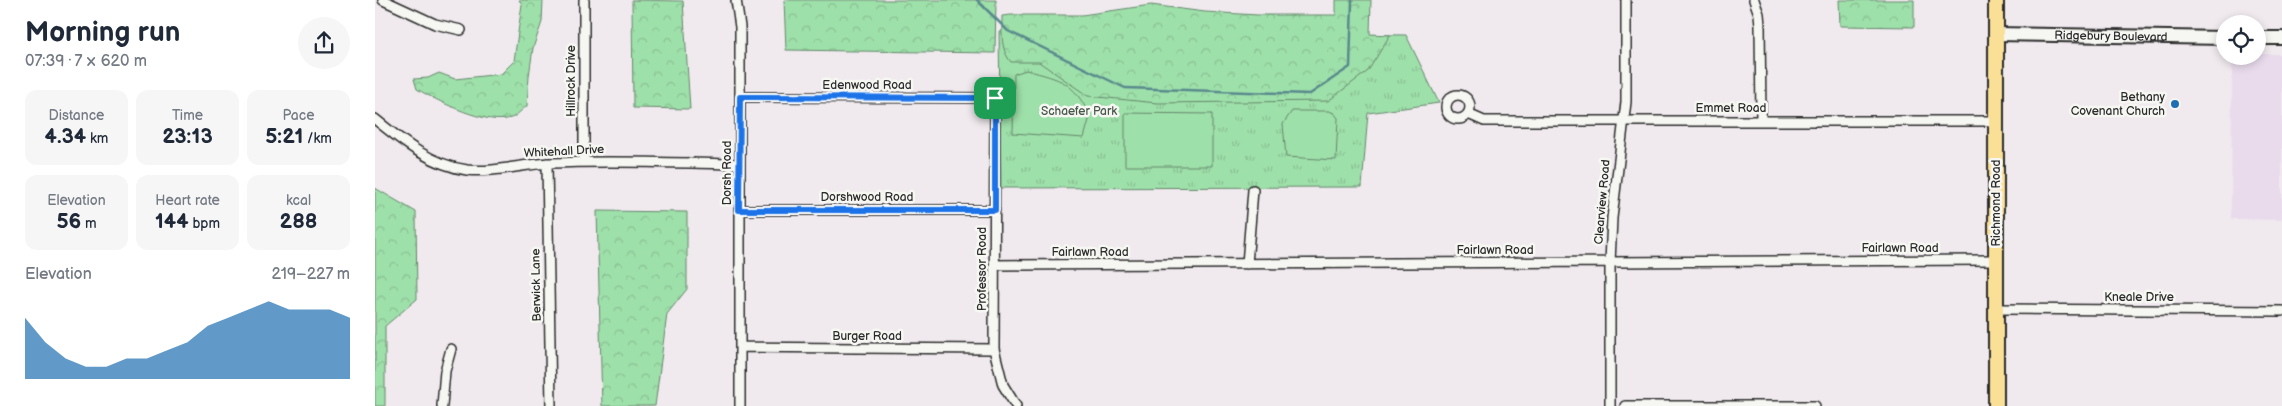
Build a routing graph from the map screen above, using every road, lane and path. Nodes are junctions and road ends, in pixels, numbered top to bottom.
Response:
1 (383, 0) edge
2 (584, 0) edge
3 (735, 0) edge
4 (1626, 0) edge
5 (1754, 0) edge
6 (1997, 0) edge
7 (461, 30) dead end
8 (1996, 34) junction
9 (2216, 38) edge
10 (2266, 38) edge
11 (2282, 38) edge
12 (740, 97) junction
13 (995, 98) joint
14 (1468, 114) dead end
15 (375, 119) edge
16 (1761, 120) junction
17 (1623, 121) junction
18 (1996, 121) junction
19 (584, 161) junction
20 (547, 163) junction
21 (740, 164) junction
22 (1253, 190) dead end
23 (739, 210) junction
24 (995, 210) junction
25 (1996, 260) junction
26 (1610, 263) junction
27 (1247, 264) junction
28 (995, 265) junction
29 (1996, 309) junction
30 (2282, 311) edge
31 (740, 347) junction
32 (451, 349) dead end
33 (994, 349) junction
34 (443, 406) edge
35 (551, 406) edge
36 (740, 406) edge
37 (1016, 406) edge
38 (1610, 406) edge
39 (1625, 406) edge
40 (1815, 406) edge
41 (1996, 406) edge

1 - 7 street
2 - 19 street, Hillrock Drive
3 - 12 street, Dorsh Road
4 - 17 street, Clearview Road
5 - 16 street
6 - 8 main road, Richmond Road
8 - 9 street, Ridgebury Boulevard
8 - 18 main road, Richmond Road
10 - 11 street
12 - 13 street, Edenwood Road
12 - 21 street, Dorsh Road
13 - 24 street, Professor Road
14 - 17 street, Emmet Road
15 - 20 street, Whitehall Drive
16 - 17 street, Emmet Road
16 - 18 street, Emmet Road
17 - 26 street, Clearview Road
18 - 25 main road, Richmond Road
19 - 20 street, Whitehall Drive
19 - 21 street, Whitehall Drive
20 - 35 street, Berwick Lane
21 - 23 street, Dorsh Road
22 - 27 street
23 - 24 street, Dorshwood Road
23 - 31 street, Dorsh Road
24 - 28 street, Professor Road
25 - 26 street, Fairlawn Road
25 - 29 main road, Richmond Road
26 - 27 street, Fairlawn Road
26 - 38 street, Clearview Road
27 - 28 street, Fairlawn Road
28 - 33 street, Professor Road
29 - 30 street, Kneale Drive
29 - 41 main road, Richmond Road
31 - 33 street, Burger Road
31 - 36 street, Dorsh Road
32 - 34 street
33 - 37 street, Professor Road
39 - 40 street

